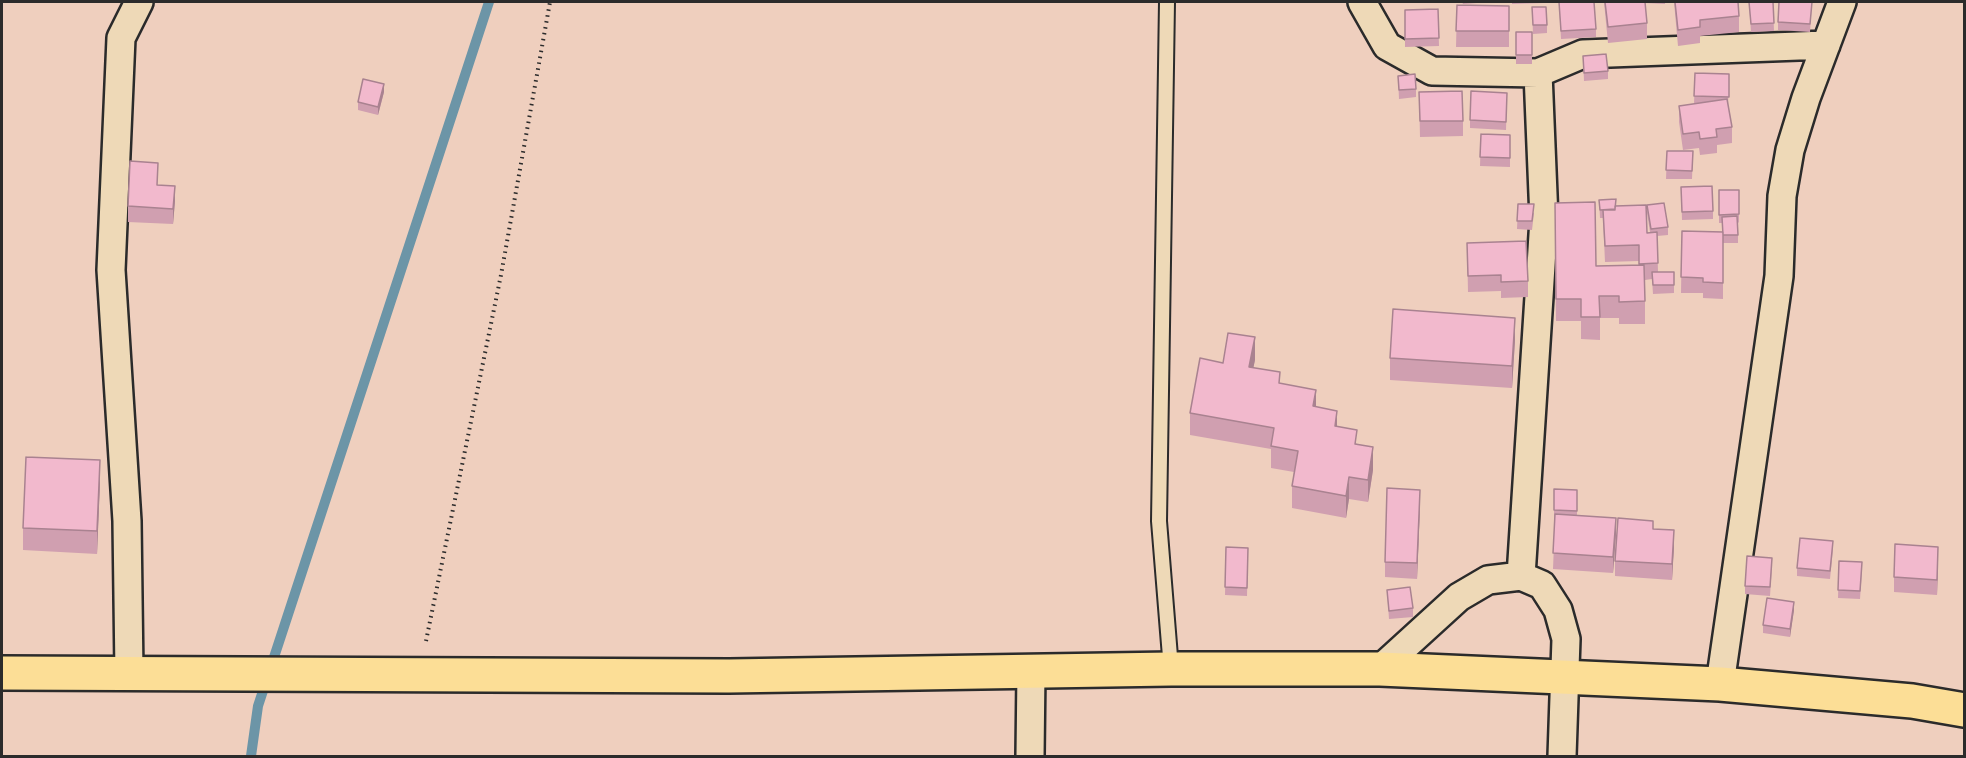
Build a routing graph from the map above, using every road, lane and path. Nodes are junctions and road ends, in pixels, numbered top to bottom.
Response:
1 (139, 2) edge
2 (550, 2) edge
3 (1167, 2) edge
4 (1362, 2) edge
5 (1842, 2) edge
6 (1826, 45) junction
7 (1538, 73) junction
8 (1521, 576) junction
9 (1171, 669) junction
10 (1380, 669) junction
11 (1031, 671) junction
12 (2, 674) edge
13 (129, 674) junction
14 (420, 674) junction
15 (1566, 677) junction
16 (1720, 684) junction
17 (1965, 710) edge
18 (1030, 756) edge
19 (1562, 756) edge

1 - 13 street
2 - 14 path
3 - 9 lane
4 - 7 street
5 - 6 street
6 - 7 street
6 - 16 street
7 - 8 street
8 - 10 street
8 - 15 street
9 - 10 highway
9 - 11 highway
10 - 15 highway
11 - 14 highway
11 - 18 street
12 - 13 highway
13 - 14 highway
15 - 16 highway
15 - 19 street
16 - 17 highway

